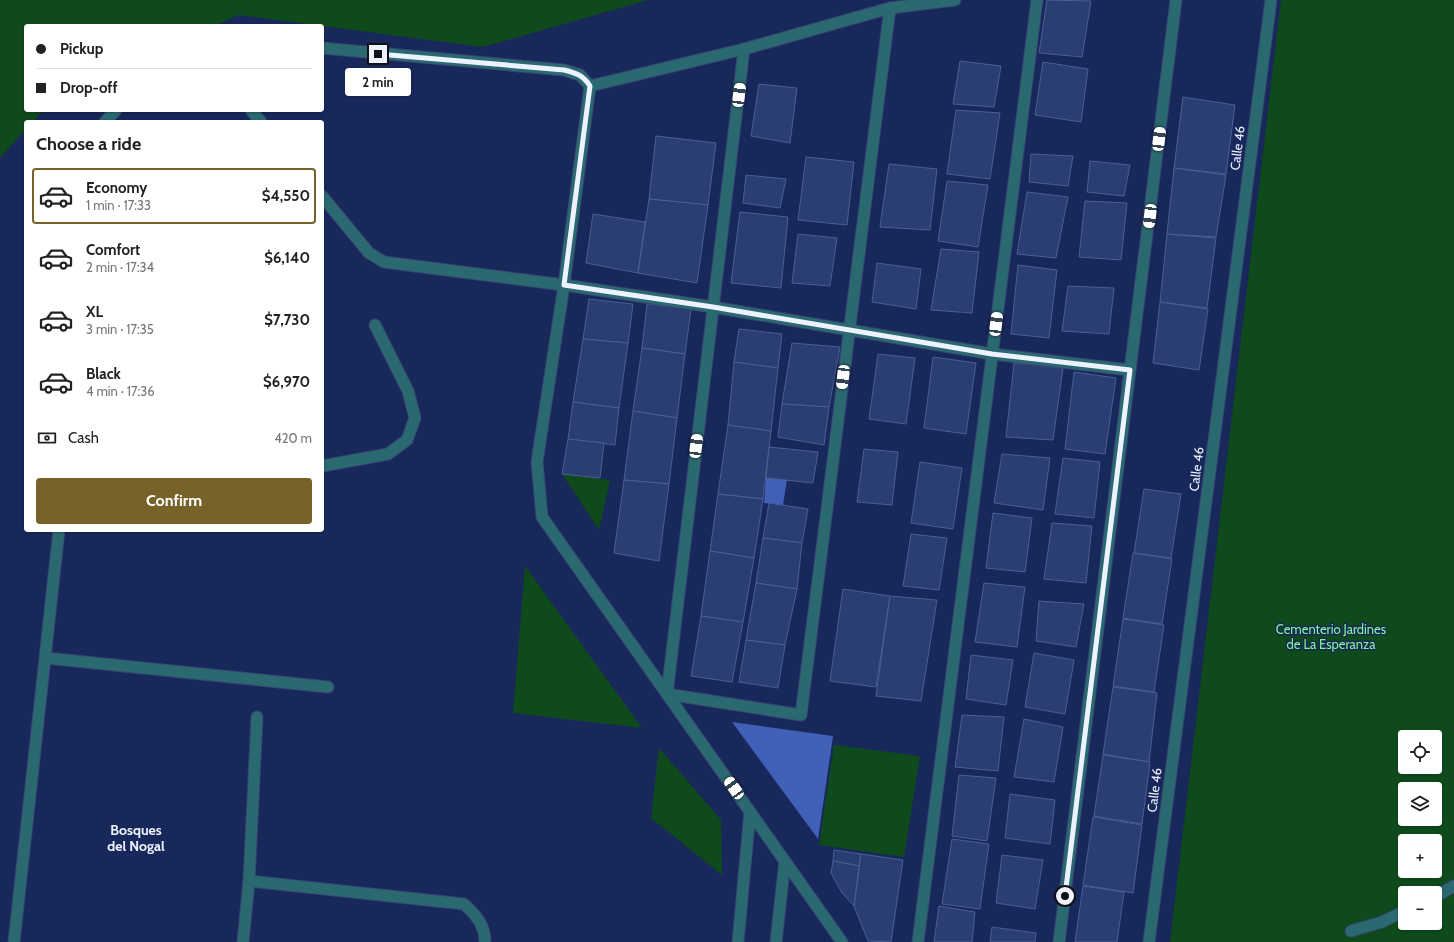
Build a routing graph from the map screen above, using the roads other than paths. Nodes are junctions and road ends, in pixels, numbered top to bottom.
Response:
1 (955, 0) edge
2 (1037, 0) edge
3 (1176, 0) edge
4 (1271, 0) edge
5 (890, 8) junction
6 (324, 48) edge
7 (744, 49) junction
8 (590, 86) junction
9 (114, 112) edge
10 (253, 112) edge
11 (107, 120) edge
12 (259, 120) edge
13 (324, 198) edge
14 (564, 285) junction
15 (713, 307) junction
16 (375, 325) dead end
17 (848, 331) junction
18 (992, 354) junction
19 (1130, 370) junction
20 (324, 466) edge
21 (59, 532) edge
22 (46, 658) junction
23 (328, 687) dead end
24 (667, 694) junction
25 (257, 717) dead end
26 (750, 812) junction
27 (785, 861) junction
28 (249, 881) junction
29 (1454, 886) edge
30 (1442, 893) edge
31 (1398, 914) edge
32 (1351, 930) dead end
33 (14, 942) edge
34 (243, 942) edge
35 (485, 942) edge
36 (738, 942) edge
37 (776, 942) edge
38 (842, 942) edge
39 (918, 942) edge
40 (1059, 942) edge
41 (1149, 942) edge

1 - 5 street
2 - 18 street
3 - 19 street
4 - 41 street, Calle 46
5 - 7 street
5 - 17 street
6 - 8 street
7 - 8 street
7 - 15 street
8 - 14 street
9 - 11 street
10 - 12 street
13 - 14 street
14 - 15 street
14 - 24 street
15 - 17 street
15 - 24 street
16 - 20 street
17 - 18 street
17 - 24 street
18 - 19 street
18 - 39 street
19 - 40 street
21 - 22 street
22 - 23 street
22 - 33 street
24 - 26 street
25 - 28 street
26 - 27 street
26 - 36 street
27 - 37 street
27 - 38 street
28 - 34 street
28 - 35 street
29 - 30 street
31 - 32 street

